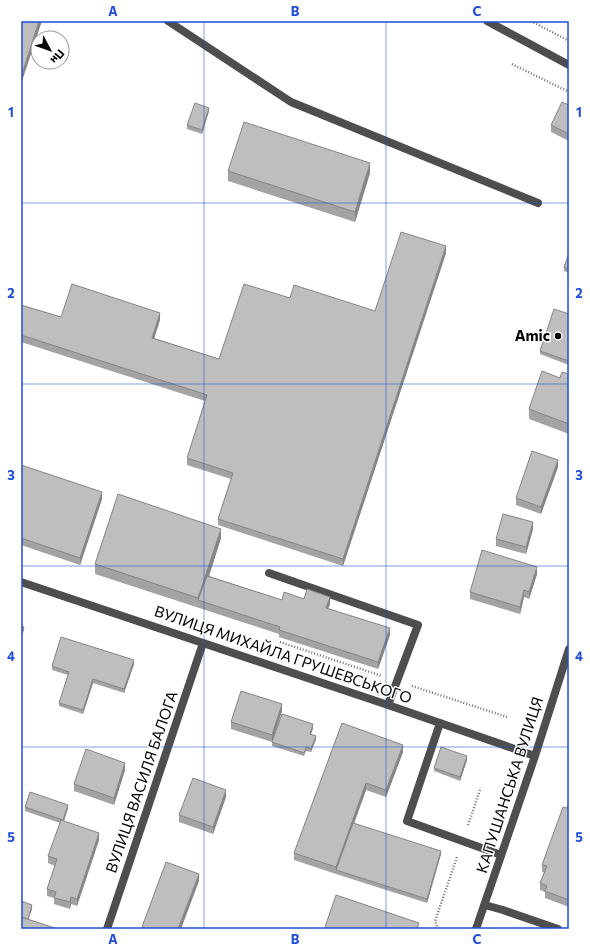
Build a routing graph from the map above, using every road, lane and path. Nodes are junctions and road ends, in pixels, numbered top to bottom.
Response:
1 (168, 21) edge
2 (487, 21) edge
3 (531, 21) edge
4 (569, 41) edge
5 (512, 64) dead end
6 (569, 65) edge
7 (569, 92) edge
8 (538, 203) dead end
9 (269, 573) dead end
10 (21, 582) edge
11 (203, 643) junction
12 (569, 649) edge
13 (388, 705) junction
14 (440, 723) junction
15 (535, 756) junction
16 (480, 790) dead end
17 (463, 841) junction
18 (501, 855) junction
19 (484, 905) junction
20 (107, 929) edge
21 (438, 929) edge
22 (476, 929) edge
23 (558, 929) edge

1 - 8 street
2 - 6 street
3 - 4 path
5 - 7 path
9 - 13 street
10 - 11 street, ВУЛИЦЯ МИХАЙЛА ГРУШЕВСЬКОГО
11 - 13 street, ВУЛИЦЯ МИХАЙЛА ГРУШЕВСЬКОГО
11 - 20 street, ВУЛИЦЯ ВАСИЛЯ БАЛОГА
12 - 15 street, КАПУШАНСЬКА ВУЛИЦЯ
13 - 14 street, ВУЛИЦЯ МИХАЙЛА ГРУШЕВСЬКОГО
14 - 15 street, ВУЛИЦЯ МИХАЙЛА ГРУШЕВСЬКОГО
14 - 17 street
15 - 18 street, КАПУШАНСЬКА ВУЛИЦЯ
16 - 17 path
17 - 18 street
17 - 21 path
18 - 19 street, КАПУШАНСЬКА ВУЛИЦЯ
19 - 22 street, КАПУШАНСЬКА ВУЛИЦЯ
19 - 23 street

